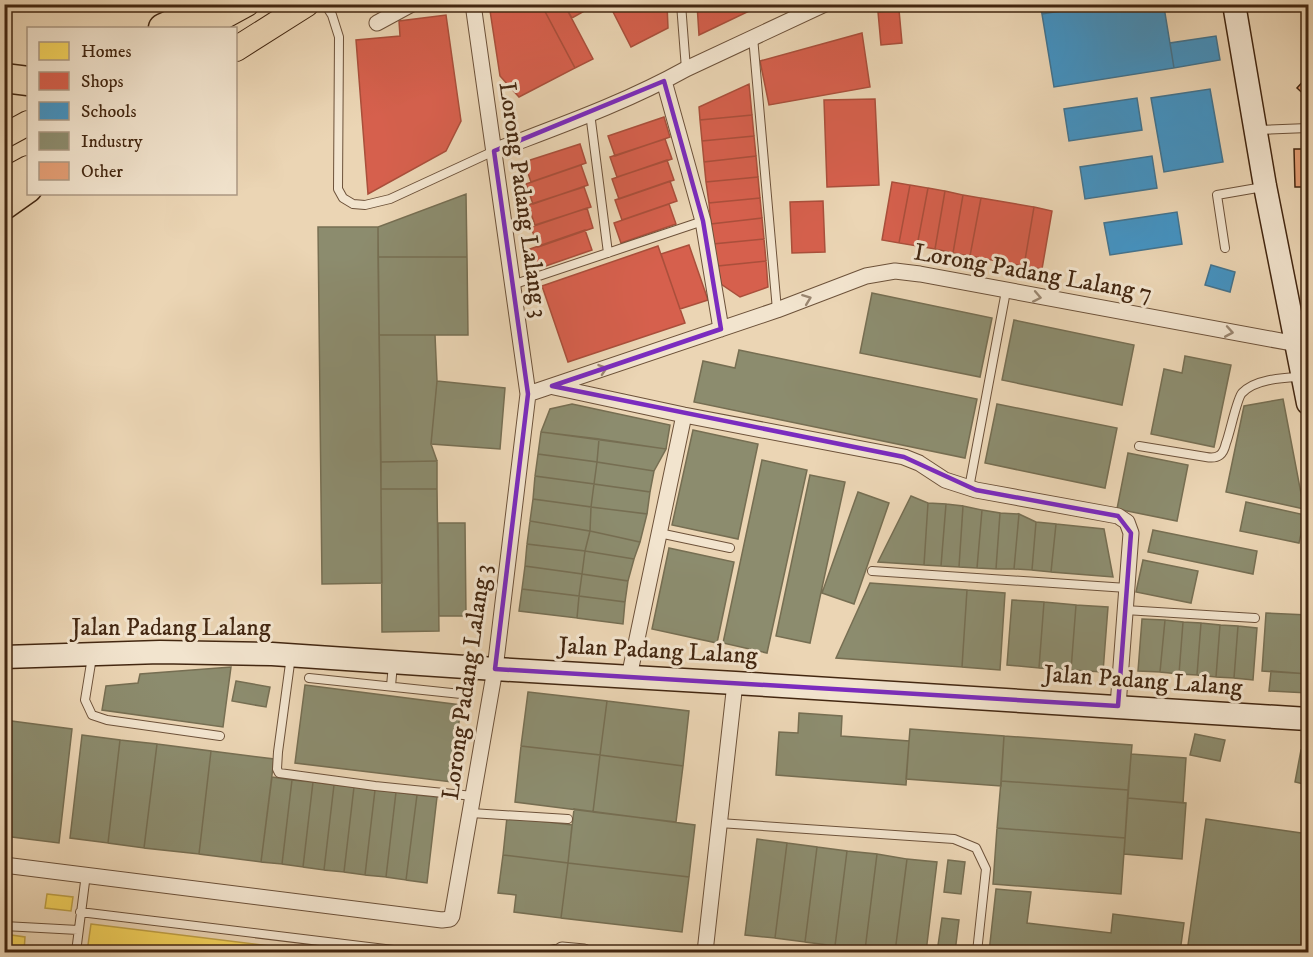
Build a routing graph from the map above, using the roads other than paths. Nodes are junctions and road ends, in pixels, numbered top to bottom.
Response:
1 (216, 4) edge
2 (247, 4) edge
3 (307, 4) edge
4 (325, 4) edge
5 (412, 4) edge
6 (473, 4) edge
7 (681, 4) edge
8 (825, 4) edge
9 (1234, 4) edge
10 (377, 23) dead end
11 (165, 27) edge
12 (205, 27) edge
13 (753, 38) junction
14 (237, 48) edge
15 (686, 69) junction
16 (4, 78) edge
17 (27, 81) edge
18 (664, 81) junction
19 (590, 113) junction
20 (27, 124) edge
21 (1308, 128) edge
22 (1256, 130) junction
23 (4, 136) edge
24 (494, 151) junction
25 (27, 169) edge
26 (4, 181) edge
27 (1265, 186) junction
28 (27, 189) edge
29 (4, 205) edge
30 (703, 221) junction
31 (1225, 248) dead end
32 (608, 253) junction
33 (512, 285) junction
34 (1006, 291) junction
35 (777, 310) junction
36 (721, 329) junction
37 (1297, 345) junction
38 (1303, 377) junction
39 (552, 386) junction
40 (528, 394) junction
41 (1308, 403) edge
42 (684, 415) junction
43 (1139, 446) dead end
44 (969, 488) junction
45 (659, 533) junction
46 (730, 548) dead end
47 (872, 572) dead end
48 (1127, 588) junction
49 (1125, 610) junction
50 (1255, 618) dead end
51 (92, 655) junction
52 (291, 655) junction
53 (4, 657) edge
54 (393, 662) junction
55 (495, 669) junction
56 (629, 676) junction
57 (309, 678) dead end
58 (735, 682) junction
59 (391, 686) junction
60 (462, 694) dead end
61 (1118, 706) junction
62 (1308, 719) edge
63 (220, 736) dead end
64 (473, 796) junction
65 (471, 813) junction
66 (568, 819) dead end
67 (719, 824) junction
68 (4, 865) edge
69 (86, 874) junction
70 (80, 912) junction
71 (4, 926) edge
72 (78, 930) junction
73 (555, 951) edge
74 (75, 952) edge
75 (410, 952) edge
76 (584, 952) edge
77 (705, 952) edge
78 (977, 952) edge

1 - 11 highway
2 - 12 main road
3 - 14 main road
4 - 24 lane
5 - 10 street
6 - 24 street, Lorong Padang Lalang 3
7 - 15 lane
8 - 13 street
9 - 22 street
13 - 15 street
13 - 35 lane
15 - 18 street
16 - 17 highway
18 - 19 street
18 - 30 street
19 - 24 street
19 - 32 lane
20 - 23 main road
21 - 22 lane
22 - 27 street
24 - 33 street, Lorong Padang Lalang 3
25 - 26 main road
27 - 31 lane
27 - 37 street
28 - 29 highway
30 - 32 lane
30 - 36 street
32 - 33 lane
33 - 40 street, Lorong Padang Lalang 3
35 -> 34 street, Lorong Padang Lalang 7
34 -> 37 street, Lorong Padang Lalang 7
34 - 44 lane
35 - 36 street, Lorong Padang Lalang 7
39 -> 36 street, Lorong Padang Lalang 7
37 - 38 street
38 - 41 street
38 - 43 lane
39 - 40 street, Lorong Padang Lalang 7
39 - 42 street
40 - 55 street, Lorong Padang Lalang 3
42 - 44 street
42 - 45 street
44 - 48 street
45 - 46 lane
45 - 56 street
47 - 48 lane
48 - 49 street
49 - 50 lane
49 - 61 street
51 - 52 street, Jalan Padang Lalang
51 - 53 street, Jalan Padang Lalang
51 - 63 lane
52 - 54 street, Jalan Padang Lalang
52 - 64 lane
54 - 55 street, Jalan Padang Lalang
54 - 59 lane
55 - 56 street, Jalan Padang Lalang
55 - 64 street, Lorong Padang Lalang 3
56 - 58 street, Jalan Padang Lalang
57 - 59 lane
58 - 61 street, Jalan Padang Lalang
58 - 67 street
59 - 60 lane
61 - 62 street, Jalan Padang Lalang
64 - 65 street, Lorong Padang Lalang 3
65 - 66 lane
65 - 69 street, Lorong Padang Lalang 3
67 - 77 street
67 - 78 lane
68 - 69 street, Lorong Padang Lalang 3
69 - 70 lane
70 - 72 lane
70 - 75 lane
71 - 72 lane
72 - 74 lane
73 - 76 street

